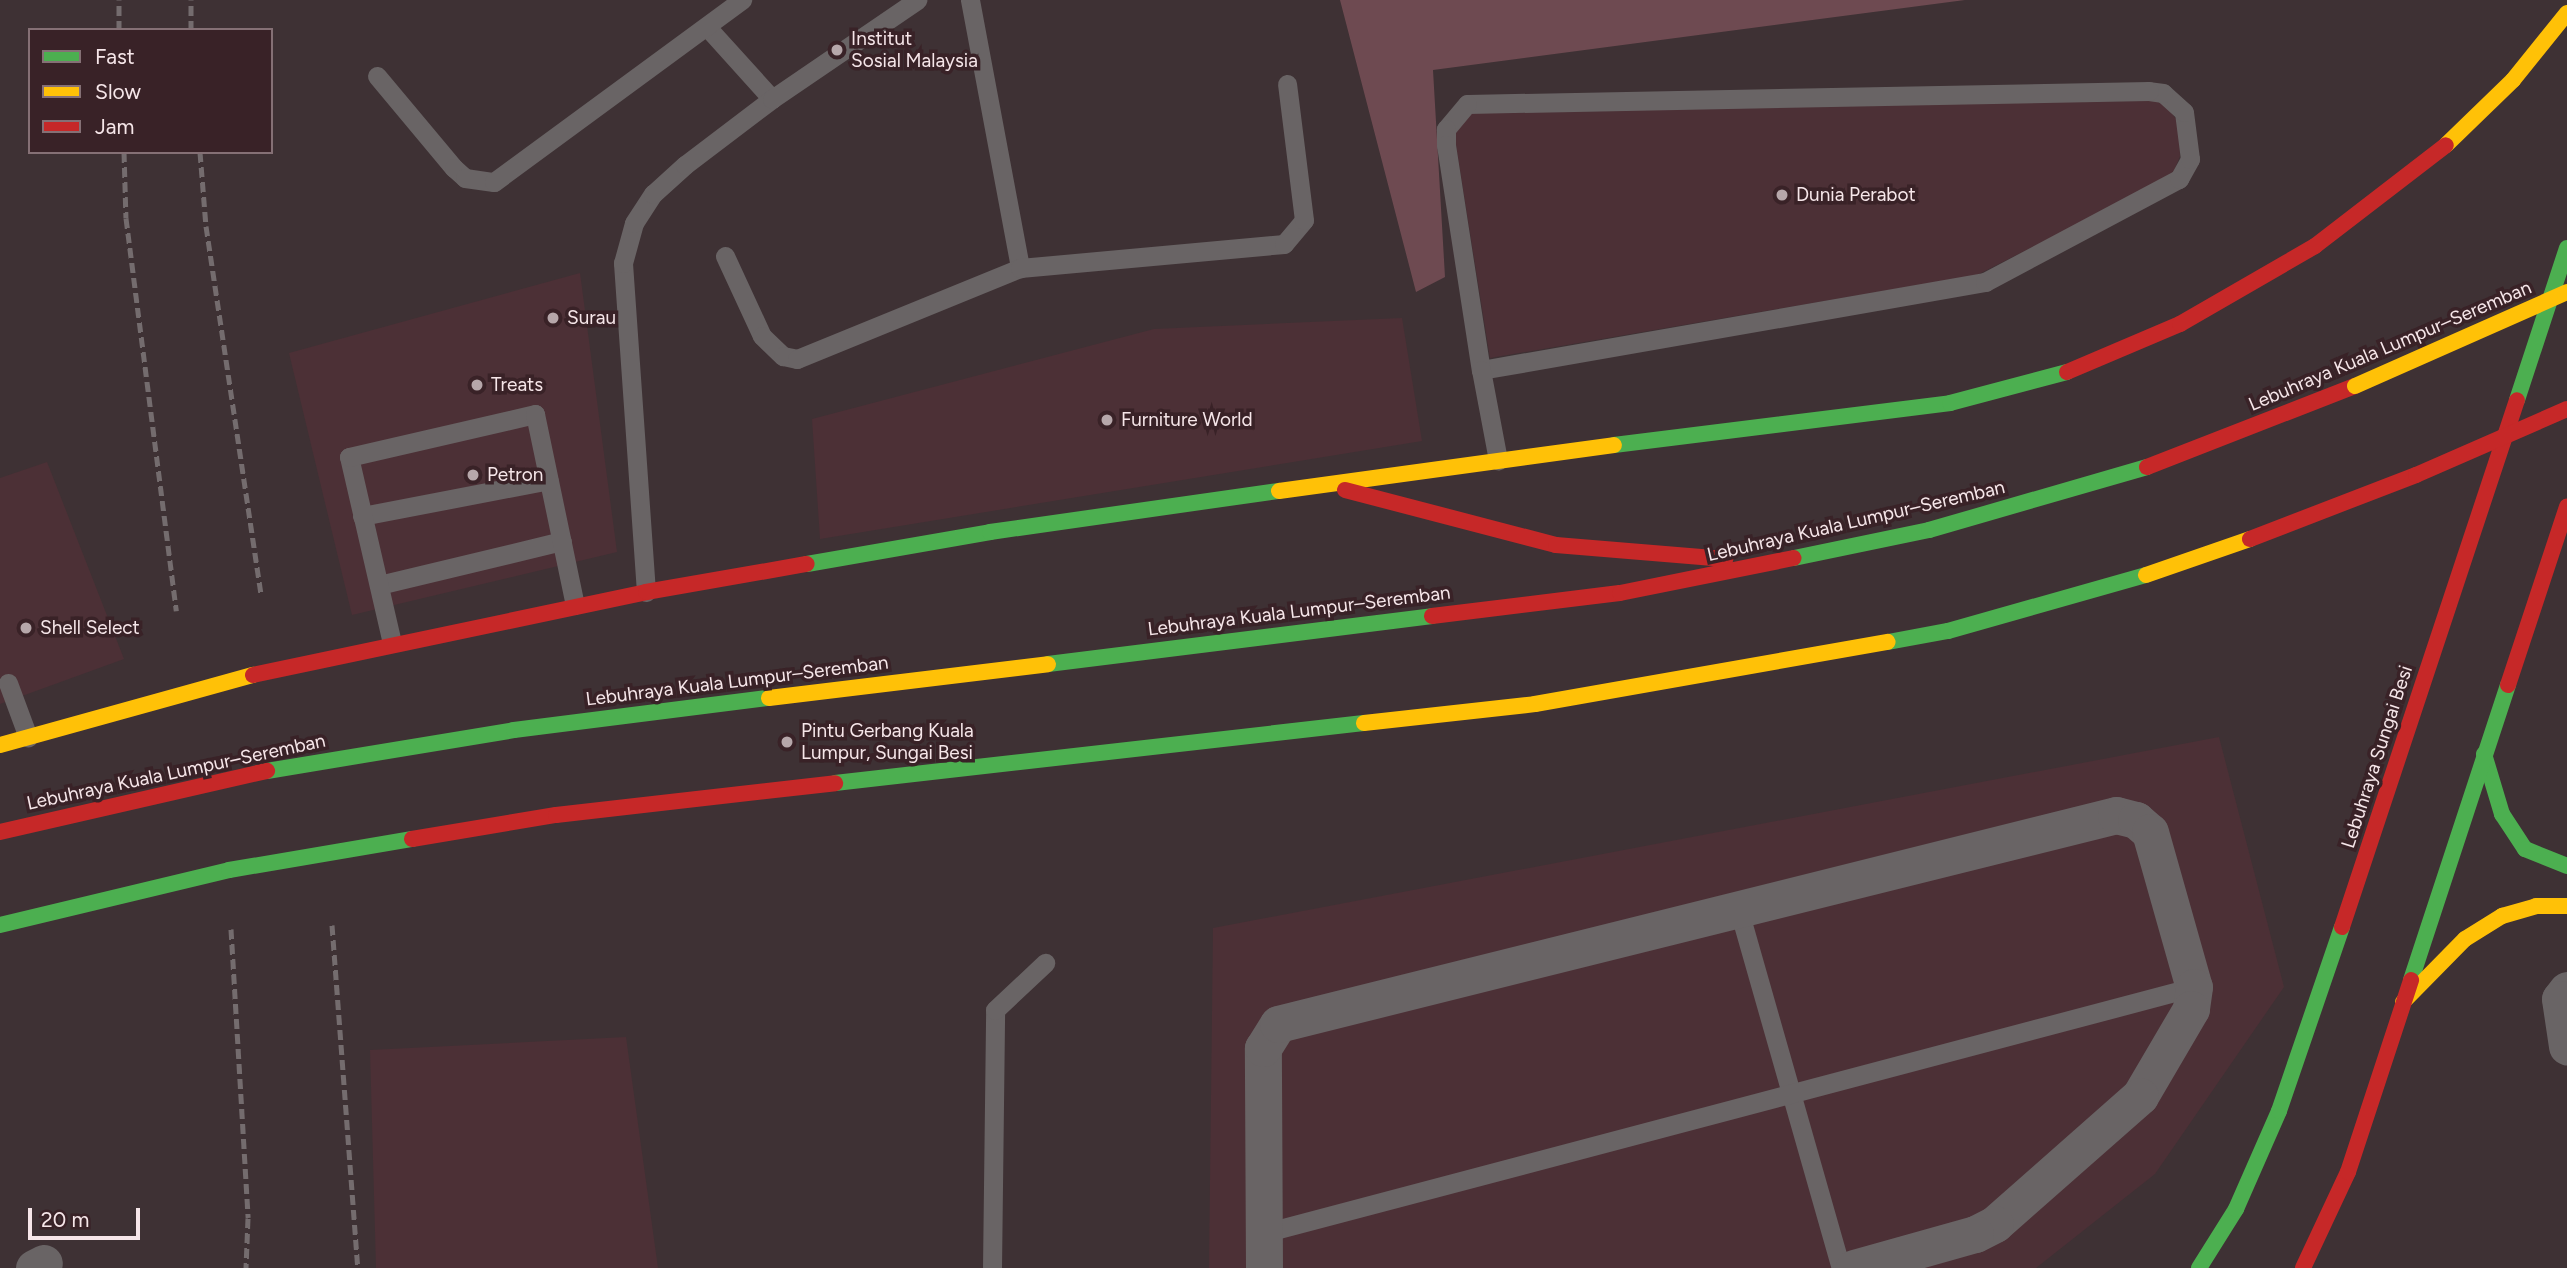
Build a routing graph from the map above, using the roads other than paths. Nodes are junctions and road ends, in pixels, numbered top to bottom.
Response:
1 (742, 0) edge
2 (917, 0) edge
3 (970, 0) edge
4 (2567, 13) edge
5 (707, 27) junction
6 (377, 76) dead end
7 (1287, 84) dead end
8 (772, 99) junction
9 (2567, 248) edge
10 (725, 256) dead end
11 (1020, 268) junction
12 (2567, 292) edge
13 (1481, 370) junction
14 (2567, 410) edge
15 (1498, 460) junction
16 (549, 480) junction
17 (1329, 486) junction
18 (2567, 507) edge
19 (362, 516) junction
20 (562, 541) junction
21 (1774, 563) junction
22 (379, 585) junction
23 (646, 592) junction
24 (575, 605) junction
25 (392, 643) junction
26 (8, 683) dead end
27 (28, 737) junction
28 (0, 745) edge
29 (2484, 754) junction
30 (0, 832) edge
31 (2567, 866) edge
32 (2567, 906) edge
33 (1738, 907) junction
34 (0, 925) edge
35 (1045, 963) dead end
36 (2194, 987) junction
37 (2567, 990) edge
38 (2403, 1002) junction
39 (2567, 1046) edge
40 (1791, 1094) junction
41 (1264, 1251) edge
42 (992, 1268) edge
43 (1841, 1268) edge
44 (1854, 1268) edge
45 (2199, 1268) edge
46 (2303, 1268) edge

1 - 5 lane
2 - 8 lane
3 - 11 lane
4 - 15 main road
5 - 6 lane
5 - 8 lane
7 - 11 lane
8 - 23 lane
9 - 45 main road, Lebuhraya Sungai Besi
10 - 11 lane
12 - 21 main road, Lebuhraya Kuala Lumpur–Seremban, bridge
13 - 13 lane
13 - 15 lane
14 - 34 main road, bridge
15 - 17 main road
16 - 19 lane
16 - 19 lane
16 - 20 lane
17 - 21 main road
17 - 23 main road
18 - 29 main road
19 - 22 lane
20 - 22 lane
20 - 24 lane
21 - 30 main road, Lebuhraya Kuala Lumpur–Seremban
22 - 25 lane
23 - 24 main road
24 - 25 main road
25 - 27 main road
26 - 27 lane
27 - 28 main road
29 - 31 main road
29 - 38 main road
32 - 38 main road
33 - 36 street
33 - 40 lane
33 - 41 street
35 - 42 lane
36 - 40 lane
36 - 44 street
37 - 39 street
38 - 46 main road
40 - 41 lane
40 - 43 lane

